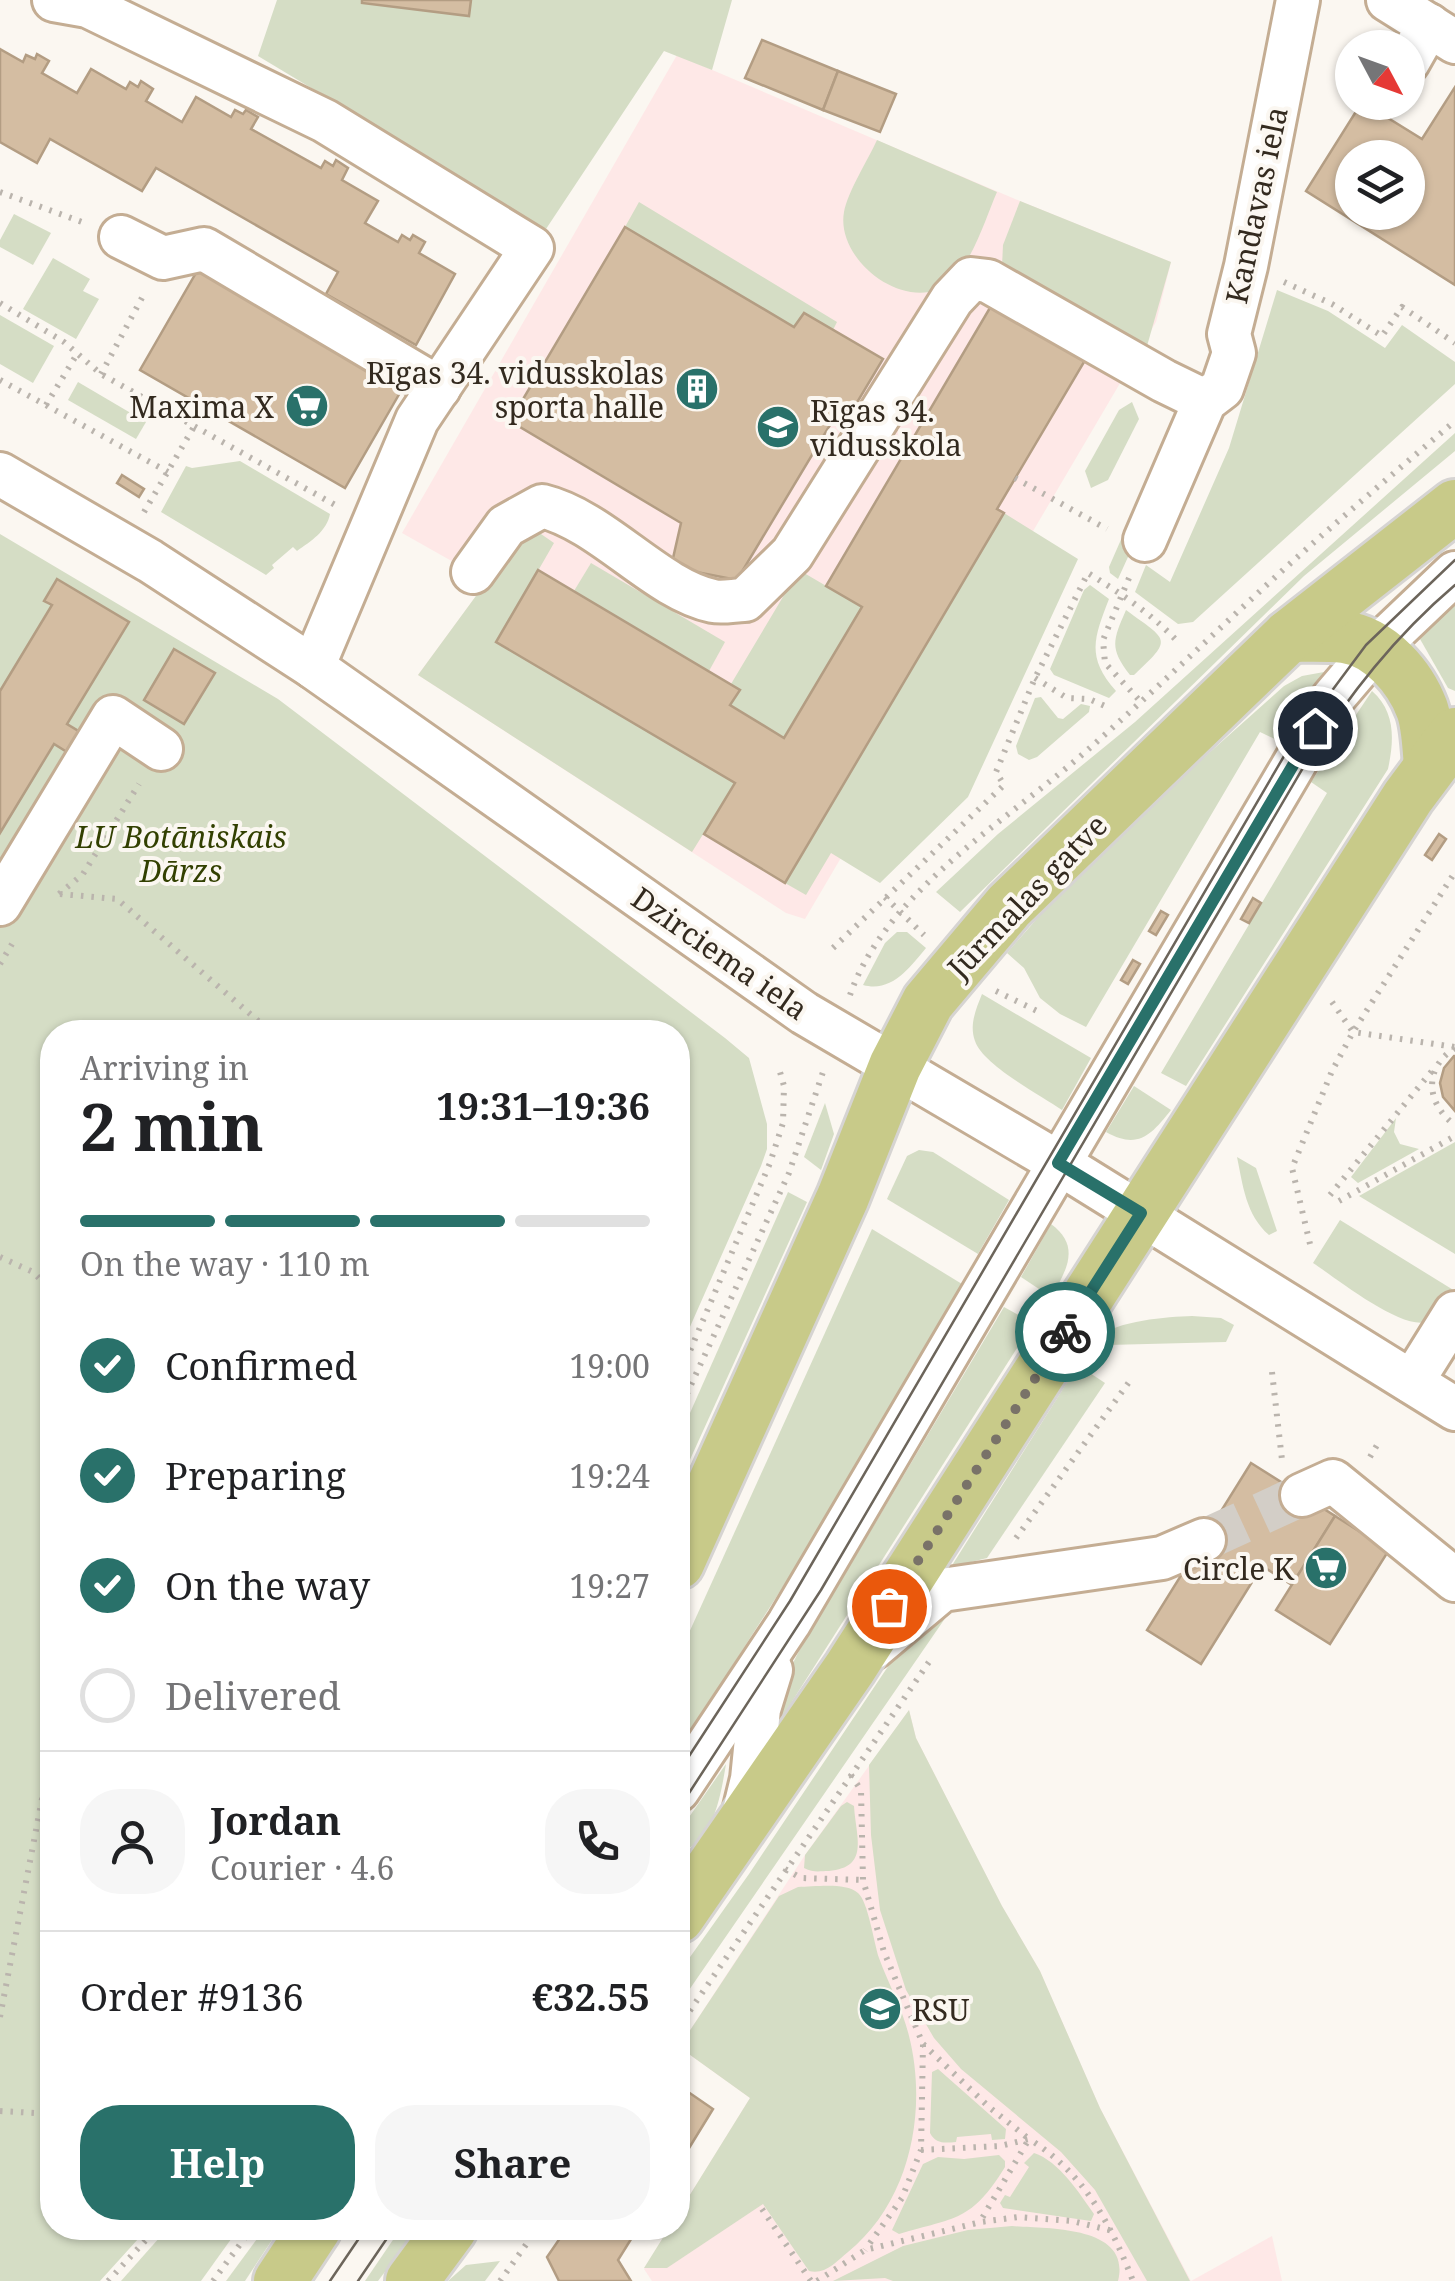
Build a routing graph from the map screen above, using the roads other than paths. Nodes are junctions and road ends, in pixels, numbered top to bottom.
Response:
1 (54, 0) edge
2 (1298, 0) edge
3 (1388, 0) edge
4 (1442, 34) edge
5 (121, 237) road end
6 (439, 388) junction
7 (1206, 402) junction
8 (0, 474) edge
9 (1451, 497) edge
10 (1127, 535) road end
11 (473, 572) dead end
12 (1455, 573) edge
13 (1289, 636) junction
14 (1374, 650) junction
15 (313, 667) junction
16 (161, 749) road end
17 (1443, 749) edge
18 (0, 904) edge
19 (895, 1066) junction
20 (1058, 1163) junction
21 (1141, 1213) junction
22 (1455, 1313) edge
23 (1412, 1382) junction
24 (1455, 1409) edge
25 (1302, 1495) tunnel mouth
26 (690, 1536) edge
27 (1204, 1540) tunnel mouth
28 (1455, 1580) edge
29 (789, 1623) junction
30 (850, 1668) junction
31 (690, 1772) edge
32 (710, 1860) edge
33 (690, 1896) edge
34 (307, 2240) edge
35 (443, 2240) edge
36 (280, 2281) edge
37 (412, 2281) edge

1 - 6 street
2 - 7 street, Kandavas iela
3 - 4 street
5 - 6 street
6 - 15 street
7 - 10 street, Kandavas iela
7 - 11 street
8 - 15 street, Dzirciema iela
9 - 13 main road, Jūrmalas gatve
12 - 14 street
13 - 14 main road
13 - 19 main road, Jūrmalas gatve
14 - 17 main road
14 - 20 street
15 - 19 street, Dzirciema iela
16 - 18 street
17 - 21 main road
19 - 20 street, Dzirciema iela
19 - 26 main road, Jūrmalas gatve
20 - 21 street, Dzirciema iela
20 - 29 street
21 - 23 street, Dzirciema iela
21 - 30 main road
22 - 23 street
23 - 24 street, Dzirciema iela
25 - 28 street
27 - 30 street
29 - 31 street
29 - 32 street
30 - 32 main road
32 - 33 main road
34 - 36 main road
35 - 37 main road

